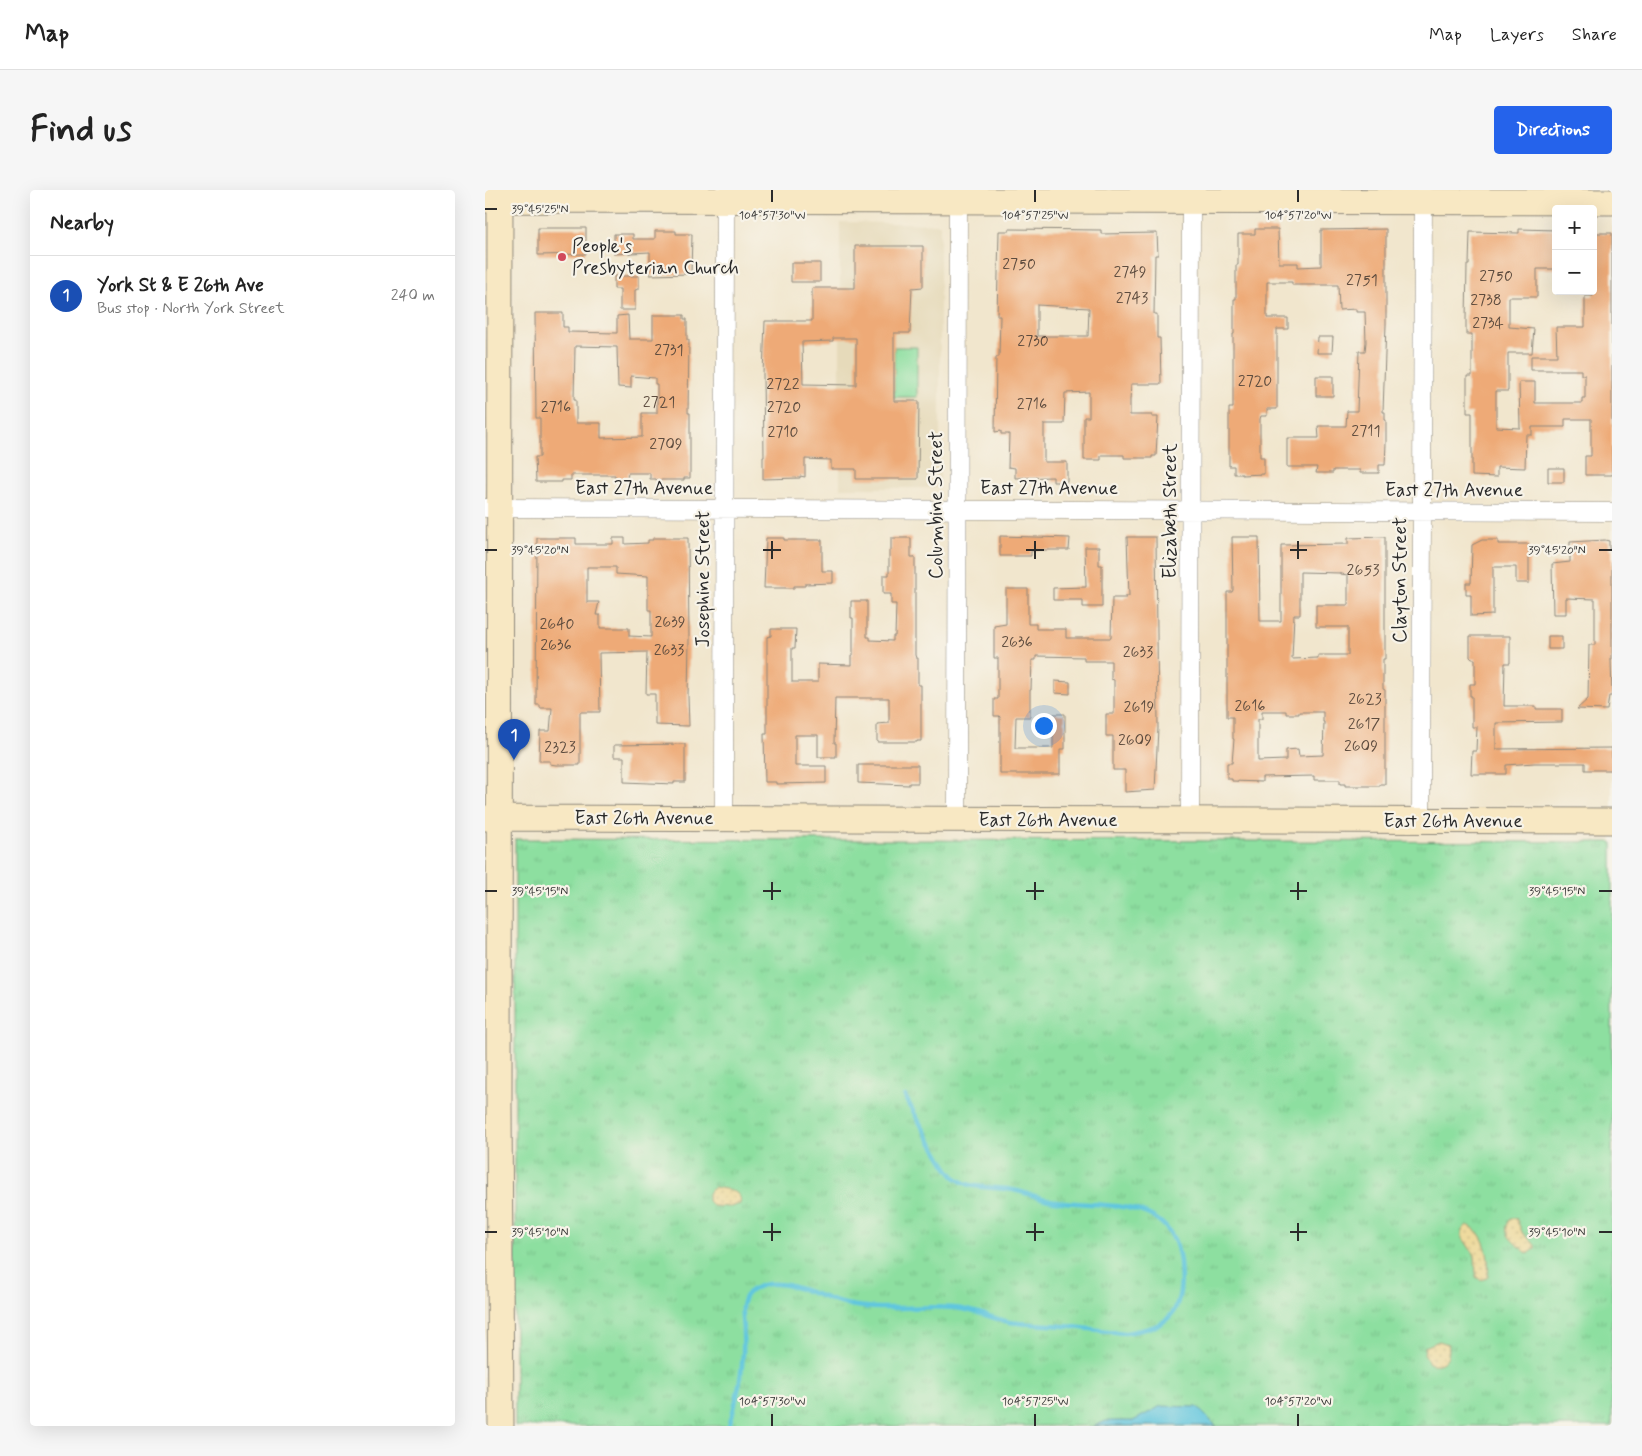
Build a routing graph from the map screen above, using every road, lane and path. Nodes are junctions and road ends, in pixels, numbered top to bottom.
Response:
1 (725, 196) edge
2 (958, 196) edge
3 (1423, 196) edge
4 (495, 197) edge
5 (1191, 202) junction
6 (1612, 202) edge
7 (492, 508) edge
8 (725, 509) junction
9 (957, 510) junction
10 (1191, 510) junction
11 (1422, 511) junction
12 (1612, 512) edge
13 (492, 818) edge
14 (724, 818) junction
15 (957, 819) junction
16 (1190, 820) junction
17 (1421, 821) junction
18 (1612, 821) edge
19 (492, 1125) edge
20 (501, 1426) edge

1 - 2 street
1 - 4 street
1 - 8 street, Josephine Street
2 - 5 street
2 - 9 street, Columbine Street
3 - 5 street
3 - 6 street
3 - 11 street, Clayton Street
4 - 7 street
5 - 10 street, Elizabeth Street
7 - 8 street, East 27th Avenue
7 - 13 street
8 - 9 street, East 27th Avenue
8 - 14 street, Josephine Street
9 - 10 street, East 27th Avenue
9 - 15 street, Columbine Street
10 - 11 street, East 27th Avenue
10 - 16 street, Elizabeth Street
11 - 12 street, East 27th Avenue
11 - 17 street, Clayton Street
13 - 14 street, East 26th Avenue
13 - 19 street
14 - 15 street, East 26th Avenue
15 - 16 street, East 26th Avenue
16 - 17 street, East 26th Avenue
17 - 18 street, East 26th Avenue
19 - 20 street

